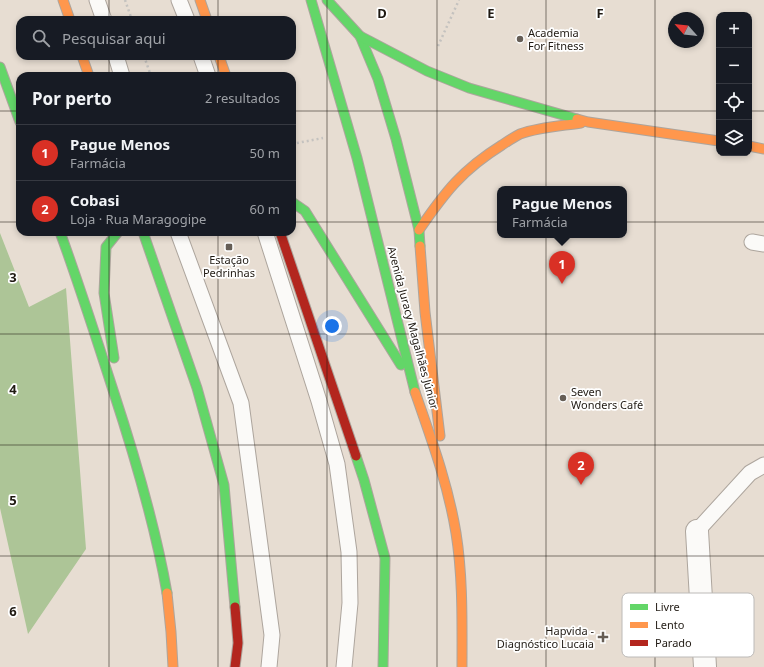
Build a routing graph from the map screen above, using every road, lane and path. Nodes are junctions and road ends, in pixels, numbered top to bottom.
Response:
1 (63, 0) edge
2 (97, 0) edge
3 (125, 0) edge
4 (179, 0) edge
5 (200, 0) edge
6 (311, 0) edge
7 (327, 0) edge
8 (459, 0) edge
9 (69, 16) edge
10 (103, 16) edge
11 (131, 16) edge
12 (185, 16) edge
13 (206, 16) edge
14 (360, 36) junction
15 (83, 60) edge
16 (117, 60) edge
17 (145, 60) edge
18 (202, 60) edge
19 (220, 60) edge
20 (0, 67) edge
21 (427, 71) junction
22 (88, 72) edge
23 (121, 72) edge
24 (150, 72) edge
25 (207, 72) edge
26 (225, 72) edge
27 (16, 111) edge
28 (588, 122) junction
29 (716, 141) edge
30 (752, 147) edge
31 (764, 149) edge
32 (296, 205) edge
33 (419, 230) junction
34 (61, 236) edge
35 (115, 236) edge
36 (144, 236) edge
37 (179, 236) edge
38 (266, 236) edge
39 (281, 236) edge
40 (413, 385) junction
41 (123, 421) junction
42 (764, 465) edge
43 (446, 485) junction
44 (697, 531) joint
45 (701, 593) edge
46 (704, 657) edge
47 (173, 667) edge
48 (235, 667) edge
49 (269, 667) edge
50 (344, 667) edge
51 (383, 667) edge
52 (462, 667) edge
53 (705, 667) edge

1 - 9 main road
2 - 10 lane
3 - 11 path
4 - 12 lane
5 - 13 main road
6 - 40 main road, Avenida Juracy Magalhães Júnior
7 - 14 main road
8 - 21 path
14 - 21 main road
14 - 33 main road
15 - 22 main road
16 - 23 lane
17 - 24 path
18 - 25 lane
19 - 26 main road
20 - 27 main road
21 - 28 main road
28 - 29 main road
28 - 33 main road
30 - 31 main road
32 - 40 main road
33 - 43 main road
34 - 41 main road
35 - 41 main road
36 - 48 main road
37 - 49 lane
38 - 50 lane
39 - 51 main road
40 - 43 main road, Avenida Juracy Magalhães Júnior
41 - 47 main road
42 - 44 lane
43 - 52 main road, Avenida Juracy Magalhães Júnior
44 - 45 street
46 - 53 street

